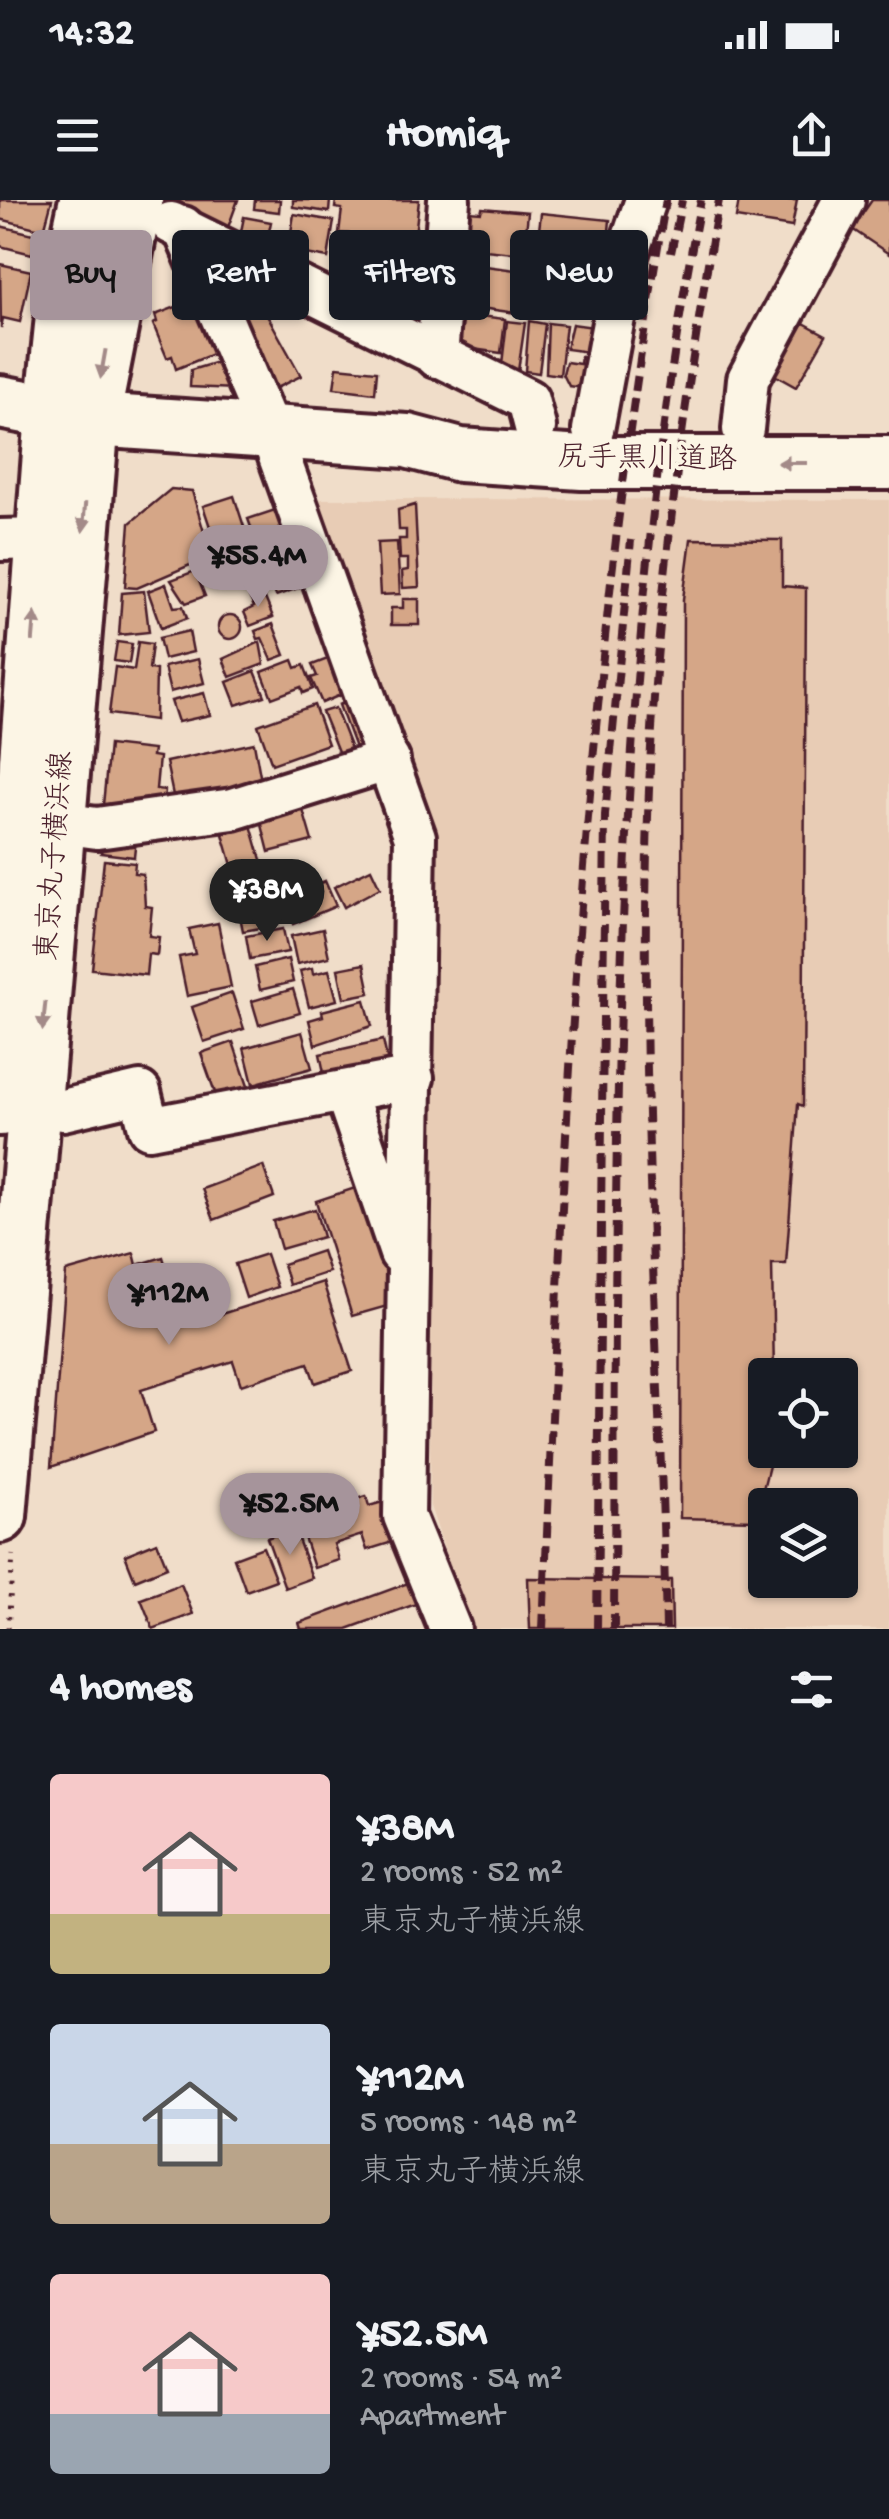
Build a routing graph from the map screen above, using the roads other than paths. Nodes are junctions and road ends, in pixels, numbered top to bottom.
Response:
1 (449, 200) edge
2 (646, 200) edge
3 (844, 200) edge
4 (118, 203) edge
5 (183, 227) junction
6 (437, 356) junction
7 (0, 402) edge
8 (72, 416) junction
9 (535, 427) junction
10 (889, 427) edge
11 (742, 429) junction
12 (593, 430) junction
13 (271, 434) junction
14 (407, 441) junction
15 (889, 463) edge
16 (21, 539) edge
17 (388, 760) junction
18 (26, 827) edge
19 (412, 1078) junction
20 (345, 1090) junction
21 (17, 1107) edge
22 (410, 1284) junction
23 (0, 1516) edge
24 (450, 1629) edge

1 - 6 street
2 - 12 street
3 - 11 street
4 - 5 street
4 - 8 main road, 東京丸子横浜線
5 - 6 street
5 - 13 street
6 - 9 street
7 - 8 main road, 尻手黒川道路
8 - 13 main road, 尻手黒川道路
8 - 16 main road, 東京丸子横浜線
8 -> 18 main road, 東京丸子横浜線
9 - 12 main road, 尻手黒川道路
9 - 14 main road, 尻手黒川道路
10 - 11 main road, 尻手黒川道路
11 - 12 main road, 尻手黒川道路
13 - 14 main road, 尻手黒川道路
13 - 17 street
15 -> 14 main road, 尻手黒川道路
18 -> 16 main road, 東京丸子横浜線
17 - 18 street
17 - 19 street
18 - 21 main road, 東京丸子横浜線
19 - 20 street
19 - 22 street
20 - 21 street
20 - 22 street
21 - 23 main road, 東京丸子横浜線
22 - 24 street

